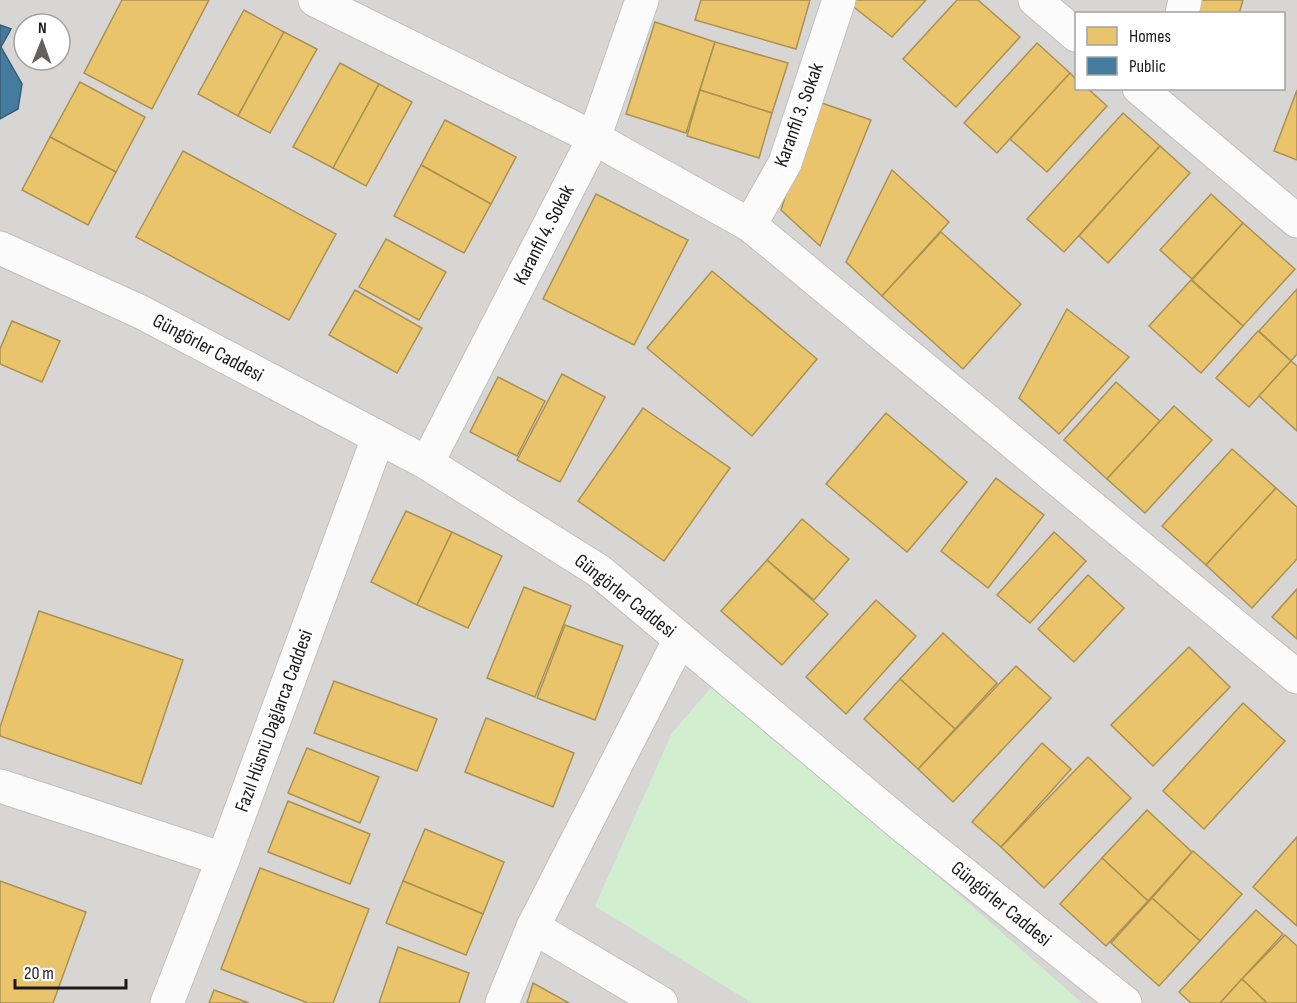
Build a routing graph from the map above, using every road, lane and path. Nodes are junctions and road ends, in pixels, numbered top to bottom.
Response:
1 (315, 0) edge
2 (642, 0) edge
3 (839, 0) edge
4 (1035, 0) edge
5 (1075, 33) edge
6 (1152, 93) edge
7 (594, 138) junction
8 (1297, 221) edge
9 (750, 225) junction
10 (0, 248) edge
11 (378, 438) junction
12 (427, 463) junction
13 (680, 639) junction
14 (1297, 677) edge
15 (0, 786) edge
16 (224, 860) junction
17 (532, 927) junction
18 (167, 1003) edge
19 (502, 1003) edge
20 (661, 1003) edge
21 (1125, 1003) edge

1 - 7 street
2 - 7 street, Karanfil 4. Sokak
3 - 9 street, Karanfil 3. Sokak
4 - 5 street
6 - 8 street
7 - 9 street
7 - 12 street, Karanfil 4. Sokak
9 - 14 street
10 - 11 street, Güngörler Caddesi
11 - 12 street, Güngörler Caddesi
11 - 16 street, Fazıl Hüsnü Dağlarca Caddesi
12 - 13 street, Güngörler Caddesi
13 - 17 street
13 - 21 street, Güngörler Caddesi
15 - 16 street
16 - 18 street, Fazıl Hüsnü Dağlarca Caddesi
17 - 19 street
17 - 20 street

